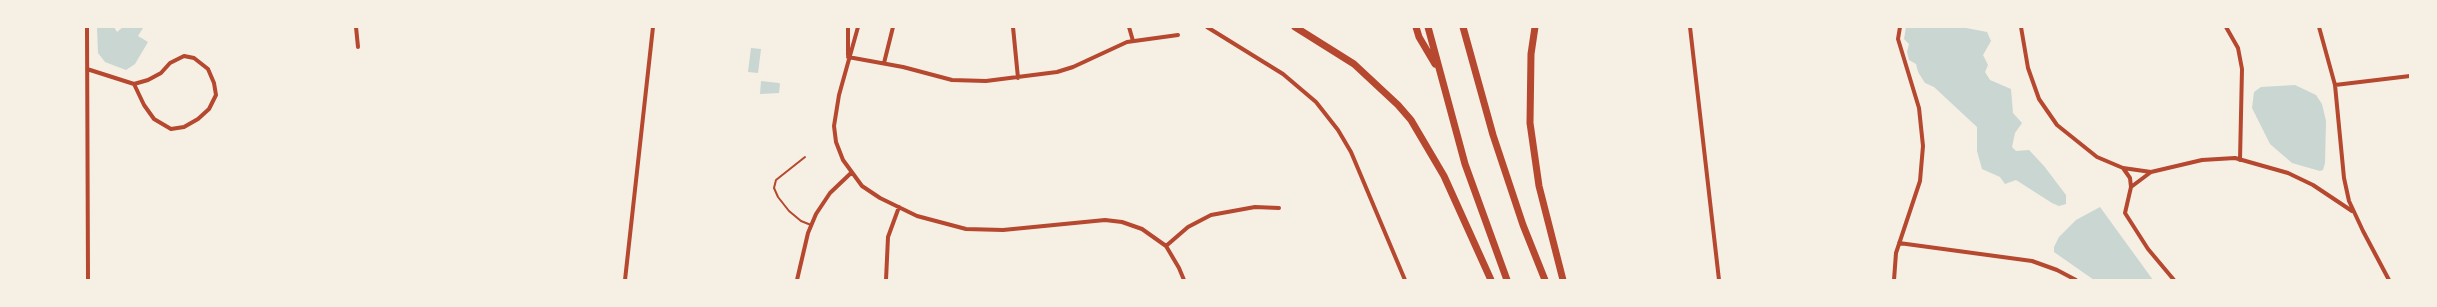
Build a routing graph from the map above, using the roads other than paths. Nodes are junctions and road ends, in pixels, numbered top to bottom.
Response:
1 (87, 27) edge
2 (356, 27) edge
3 (653, 27) edge
4 (848, 27) edge
5 (858, 27) edge
6 (892, 27) edge
7 (1013, 27) edge
8 (1130, 27) edge
9 (1207, 27) edge
10 (1295, 27) edge
11 (1416, 27) edge
12 (1428, 27) edge
13 (1463, 27) edge
14 (1535, 27) edge
15 (1690, 27) edge
16 (1900, 27) edge
17 (2021, 27) edge
18 (2226, 27) edge
19 (2319, 27) edge
20 (1178, 34) dead end
21 (1133, 41) junction
22 (358, 47) dead end
23 (848, 57) junction
24 (884, 63) junction
25 (87, 69) junction
26 (1440, 72) junction
27 (2410, 76) edge
28 (1018, 78) junction
29 (134, 84) junction
30 (2335, 85) junction
31 (804, 157) dead end
32 (2240, 160) junction
33 (2123, 168) junction
34 (2151, 172) junction
35 (851, 173) junction
36 (2131, 187) junction
37 (898, 207) junction
38 (1279, 208) dead end
39 (2352, 211) junction
40 (810, 225) junction
41 (1899, 243) junction
42 (1166, 246) junction
43 (88, 280) edge
44 (625, 280) edge
45 (797, 280) edge
46 (886, 280) edge
47 (1184, 280) edge
48 (1405, 280) edge
49 (1492, 280) edge
50 (1507, 280) edge
51 (1545, 280) edge
52 (1563, 280) edge
53 (1719, 280) edge
54 (1894, 280) edge
55 (2076, 280) edge
56 (2174, 280) edge
57 (2389, 280) edge

1 - 25 street
2 - 22 street
3 - 44 street
4 - 23 street
5 - 23 street
6 - 24 street
7 - 28 street
8 - 21 street
9 - 48 street
10 - 49 highway
11 - 26 highway
12 - 26 highway
13 - 51 highway
14 - 52 highway
15 - 53 street
16 - 41 street
17 - 33 street
18 - 32 street
19 - 30 street
20 - 21 street
21 - 28 street
23 - 24 street
23 - 35 street
24 - 28 street
25 - 29 street
25 - 43 street
26 - 50 highway
27 - 30 street
29 - 29 street
30 - 39 street
31 - 40 lane
32 - 34 street
32 - 39 street
33 - 34 street
33 - 36 street
34 - 36 street
35 - 37 street
35 - 40 street
36 - 56 street
37 - 42 street
37 - 46 street
38 - 42 street
39 - 57 street
40 - 45 street
41 - 54 street
41 - 55 street
42 - 47 street

